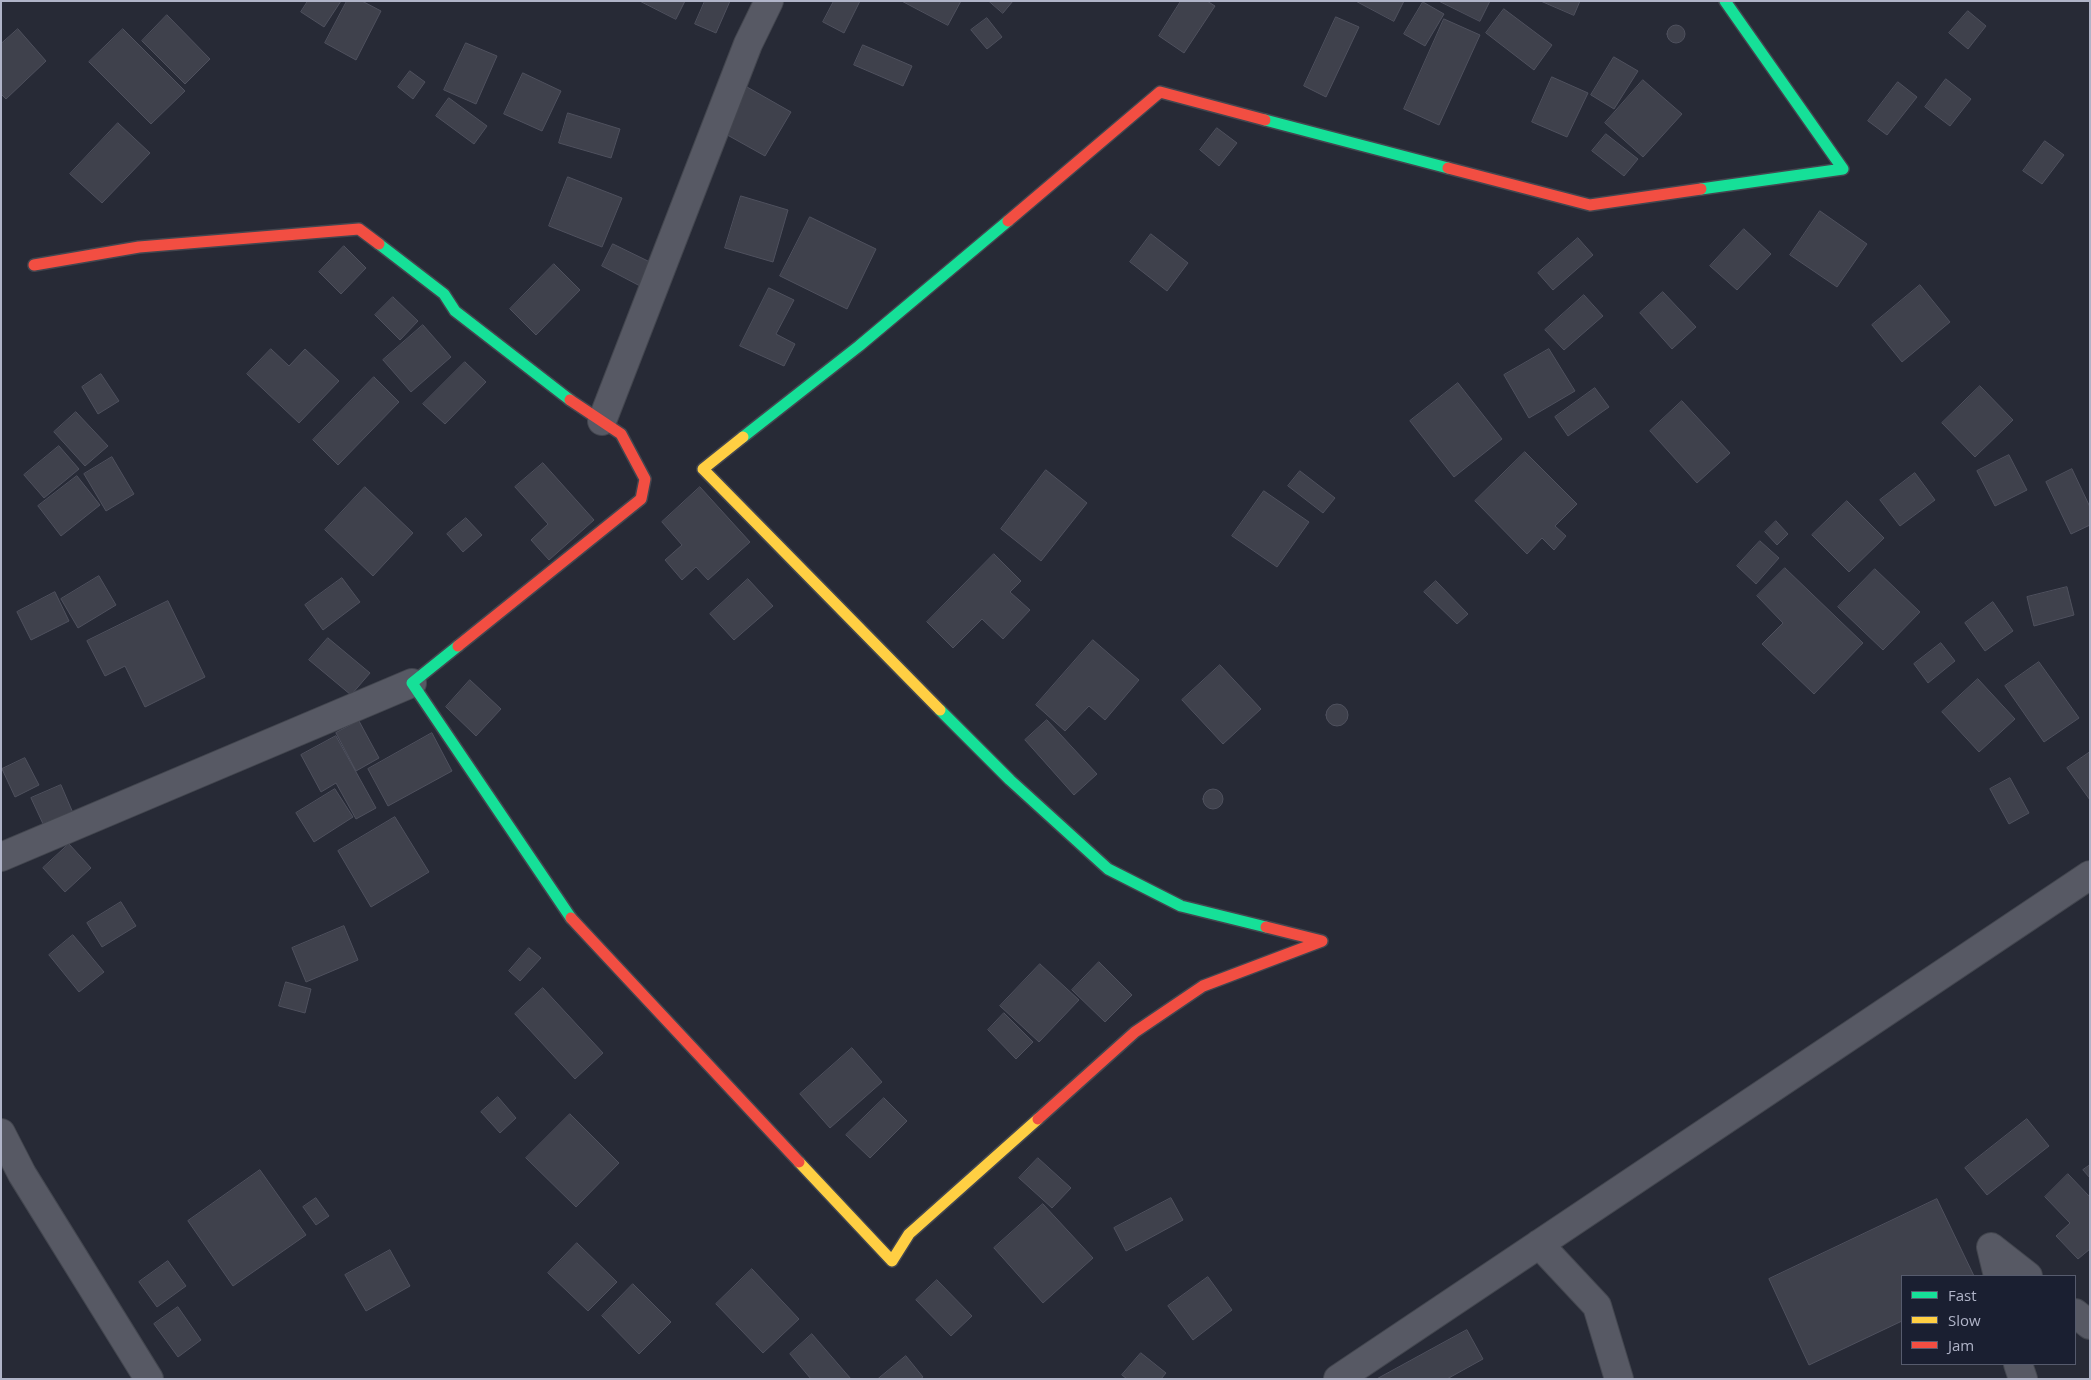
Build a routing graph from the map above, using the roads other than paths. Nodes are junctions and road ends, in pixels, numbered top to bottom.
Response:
1 (769, 1) edge
2 (1725, 1) edge
3 (34, 265) dead end
4 (602, 421) junction
5 (412, 682) junction
6 (1, 857) edge
7 (2090, 875) edge
8 (1, 1133) edge
9 (1539, 1244) junction
10 (1998, 1275) edge
11 (2027, 1275) edge
12 (2076, 1314) edge
13 (2090, 1325) edge
14 (2018, 1365) edge
15 (149, 1379) edge
16 (1338, 1379) edge
17 (1619, 1379) edge
18 (2023, 1379) edge

1 - 4 street
2 - 5 street
3 - 4 street
4 - 5 street
5 - 6 street
7 - 9 street
8 - 15 street
9 - 16 street
9 - 17 street
10 - 11 street
12 - 13 street
14 - 18 street

